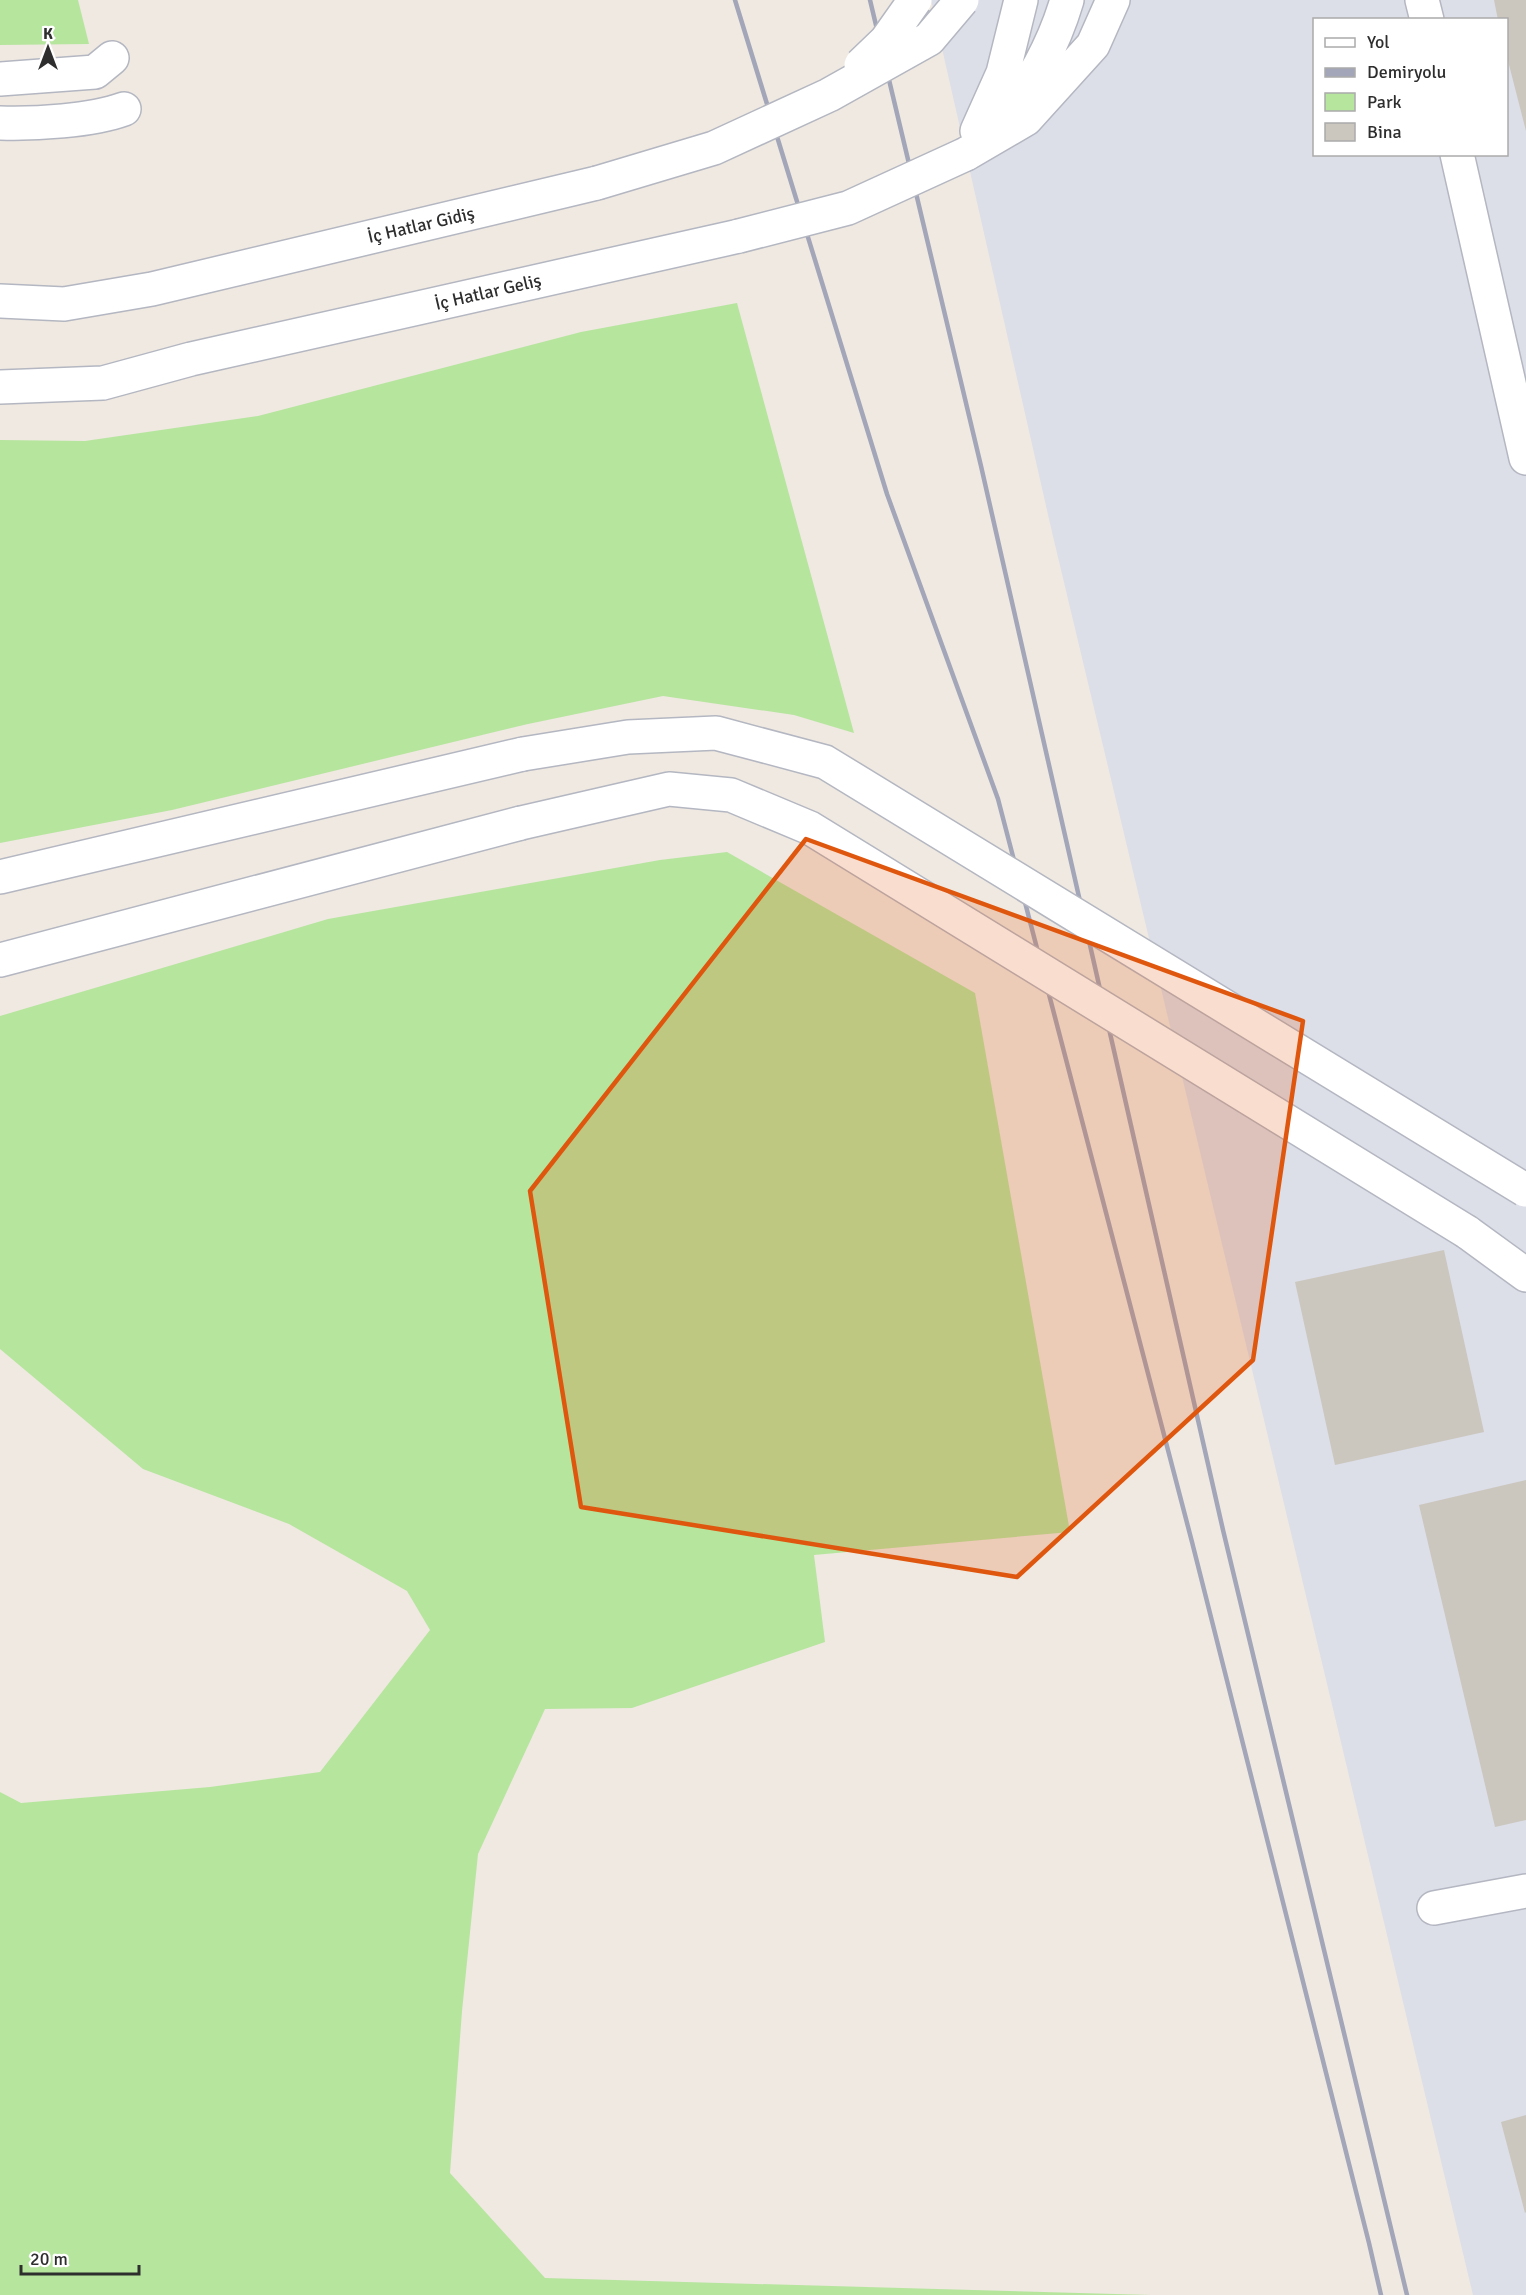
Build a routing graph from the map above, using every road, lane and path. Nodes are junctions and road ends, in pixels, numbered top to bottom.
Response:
1 (915, 0) edge
2 (963, 0) edge
3 (1021, 0) edge
4 (1067, 0) edge
5 (1113, 0) edge
6 (1422, 0) edge
7 (1426, 18) edge
8 (112, 58) dead end
9 (0, 79) edge
10 (829, 95) junction
11 (124, 109) dead end
12 (0, 123) edge
13 (966, 154) junction
14 (1457, 156) edge
15 (0, 301) edge
16 (0, 387) edge
17 (1526, 458) edge
18 (0, 877) edge
19 (0, 960) edge
20 (1525, 1190) edge
21 (1526, 1275) edge
22 (1526, 1891) edge
23 (1434, 1908) dead end

1 - 10 street, İç Hatlar Gidiş, bridge
2 - 10 street, İç Hatlar Gidiş, bridge
3 - 13 street
4 - 13 street, İç Hatlar Geliş
5 - 13 street
6 - 7 street
8 - 9 street
10 - 15 street, İç Hatlar Gidiş, bridge
11 - 12 street
13 - 16 street, İç Hatlar Geliş, bridge
14 - 17 street
18 - 20 street, bridge
19 - 21 street, bridge
22 - 23 street

